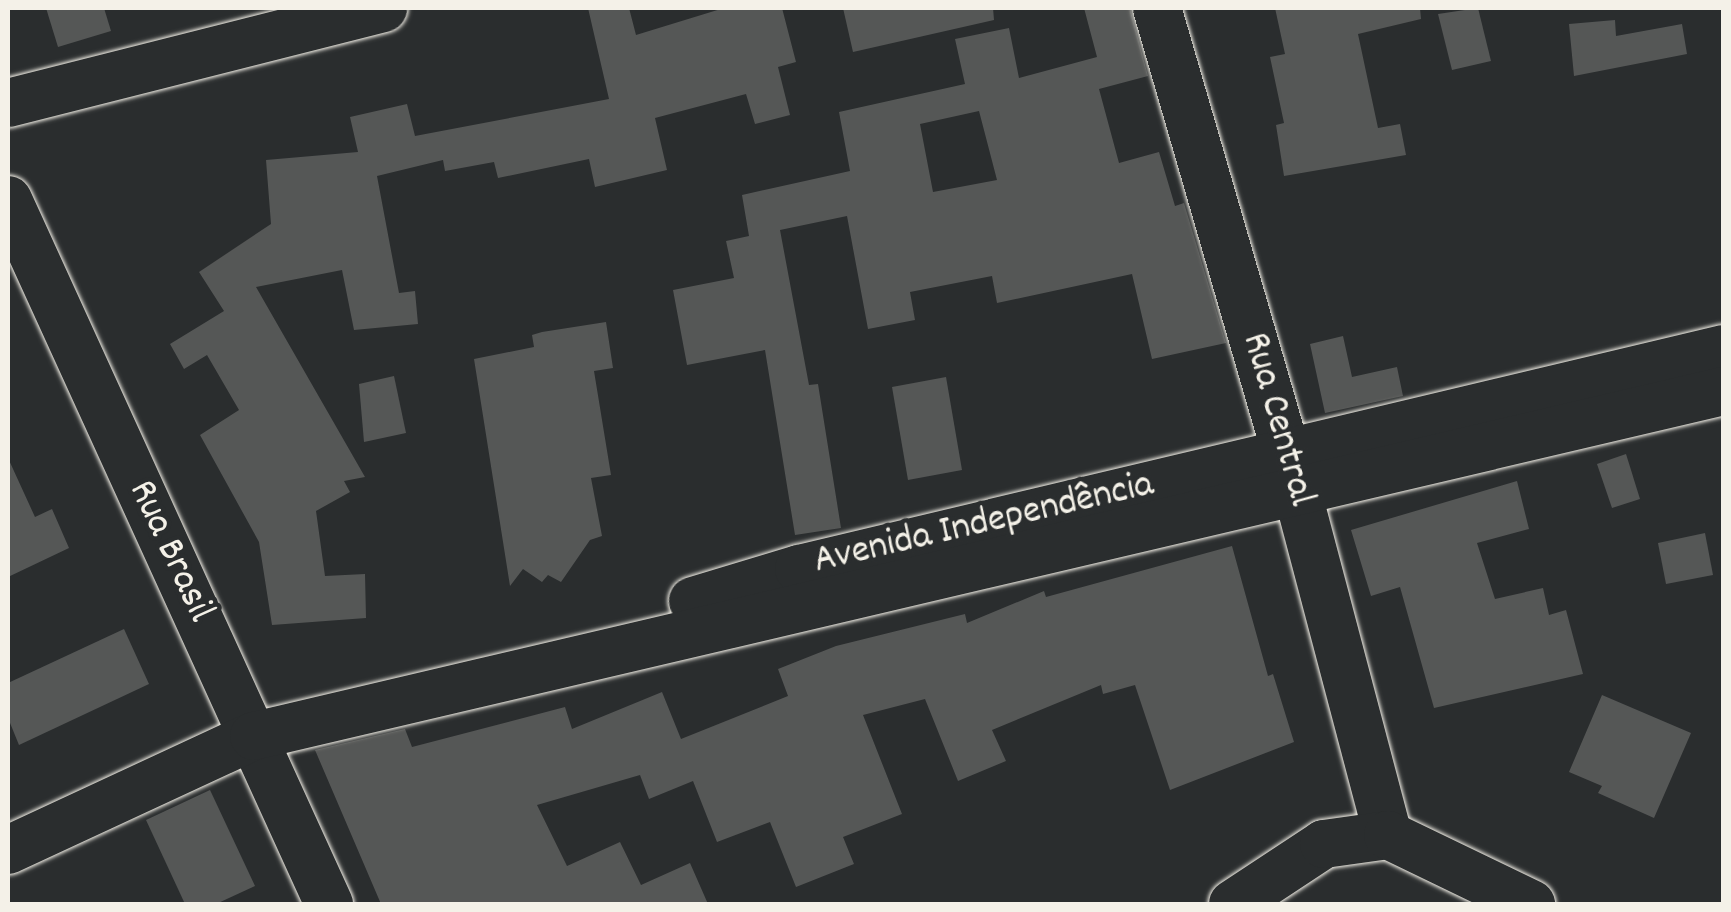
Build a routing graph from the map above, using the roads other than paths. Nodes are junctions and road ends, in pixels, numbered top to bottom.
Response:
1 (383, 8) edge
2 (1157, 8) edge
3 (8, 103) edge
4 (8, 200) edge
5 (1706, 374) edge
6 (1291, 470) junction
7 (254, 736) junction
8 (8, 820) edge
9 (1388, 835) junction
10 (8, 850) edge
11 (329, 904) edge
12 (1233, 904) edge
13 (1532, 904) edge

1 - 3 street
2 - 6 street, Rua Central
4 - 7 street, Rua Brasil
5 - 6 street, Avenida Independência
6 - 7 street, Avenida Independência
6 - 9 street, Rua Central
7 - 8 street, Avenida Independência
7 - 10 street, Avenida Independência
7 - 11 street, Rua Brasil
9 - 12 street
9 - 13 street

